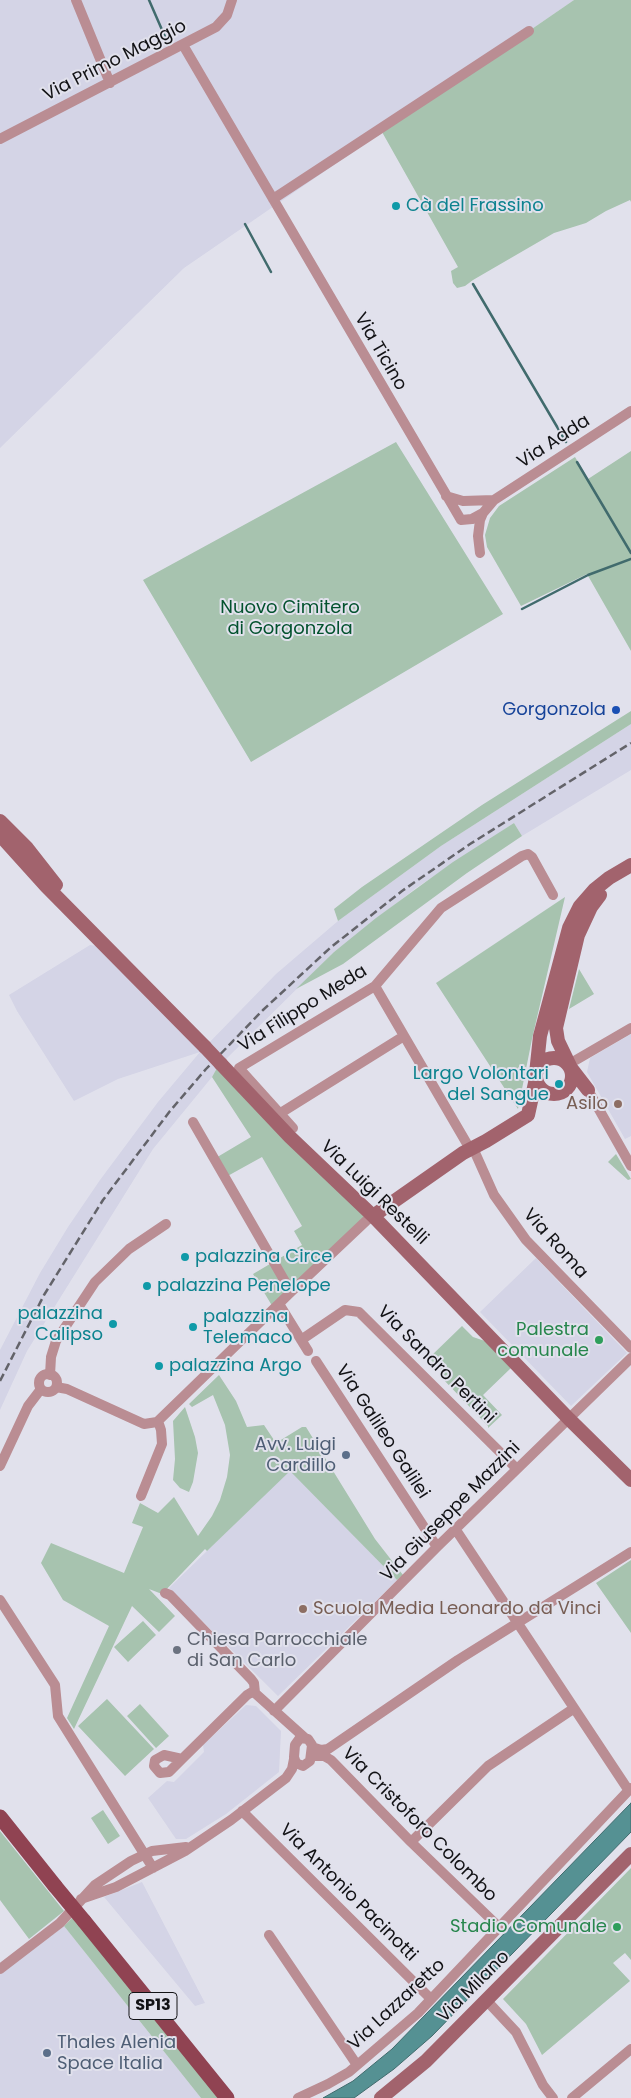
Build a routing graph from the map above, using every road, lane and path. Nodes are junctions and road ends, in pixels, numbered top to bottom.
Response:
1 (76, 0) edge
2 (232, 0) edge
3 (529, 31) dead end
4 (183, 45) junction
5 (110, 83) junction
6 (0, 139) edge
7 (273, 199) junction
8 (631, 411) edge
9 (446, 496) junction
10 (494, 500) junction
11 (473, 502) junction
12 (483, 513) junction
13 (461, 520) junction
14 (480, 553) dead end
15 (0, 821) edge
16 (0, 835) edge
17 (631, 865) edge
18 (631, 873) edge
19 (553, 896) dead end
20 (91, 932) junction
21 (375, 986) junction
22 (631, 1028) edge
23 (404, 1036) junction
24 (573, 1064) junction
25 (536, 1075) junction
26 (588, 1090) joint
27 (279, 1114) junction
28 (192, 1122) dead end
29 (293, 1128) dead end
30 (471, 1148) junction
31 (631, 1166) edge
32 (373, 1216) junction
33 (166, 1224) dead end
34 (291, 1292) junction
35 (279, 1304) junction
36 (301, 1340) junction
37 (631, 1348) edge
38 (308, 1351) dead end
39 (631, 1358) edge
40 (316, 1360) dead end
41 (50, 1375) junction
42 (56, 1387) junction
43 (41, 1389) junction
44 (569, 1419) junction
45 (158, 1422) junction
46 (0, 1466) edge
47 (517, 1469) junction
48 (631, 1480) edge
49 (141, 1496) dead end
50 (456, 1530) junction
51 (438, 1547) junction
52 (631, 1552) edge
53 (165, 1593) dead end
54 (0, 1600) edge
55 (517, 1622) junction
56 (255, 1693) junction
57 (573, 1709) junction
58 (274, 1710) junction
59 (286, 1722) junction
60 (305, 1738) junction
61 (294, 1748) junction
62 (312, 1752) junction
63 (182, 1759) dead end
64 (294, 1759) junction
65 (305, 1766) junction
66 (286, 1778) junction
67 (630, 1790) edge
68 (242, 1811) junction
69 (0, 1817) edge
70 (135, 1836) junction
71 (411, 1842) junction
72 (194, 1844) junction
73 (173, 1849) junction
74 (145, 1853) junction
75 (631, 1854) edge
76 (153, 1868) junction
77 (81, 1899) junction
78 (499, 1927) junction
79 (269, 1935) dead end
80 (0, 1968) edge
81 (431, 1999) junction
82 (487, 2002) junction
83 (631, 2049) edge
84 (357, 2066) junction
85 (225, 2095) edge
86 (384, 2097) edge
87 (298, 2098) edge
88 (553, 2098) edge
89 (572, 2098) edge

1 - 5 street
2 - 4 street, Via Primo Maggio
3 - 7 street
4 - 5 street, Via Primo Maggio
4 - 7 street, Via Ticino
5 - 6 street, Via Primo Maggio
7 - 9 street, Via Ticino
8 - 10 street, Via Adda
9 - 11 street, Via Adda
9 - 13 street, Via Ticino
10 - 11 street, Via Adda
10 - 12 street, Via Adda
11 - 13 street
12 - 13 street
12 - 14 street
15 - 20 street, Via Luigi Restelli
16 - 20 street, Via Luigi Restelli
17 - 25 street
18 - 24 street
19 - 21 street, Via Filippo Meda
20 - 32 street, Via Luigi Restelli, bridge
21 - 23 street, Via Roma
21 - 27 street, Via Filippo Meda
22 - 24 street
23 - 27 street
23 - 30 street, Via Roma
24 - 25 street
24 - 25 street
24 - 26 street
25 - 30 street
26 - 31 street
27 - 29 street
28 - 34 street
30 - 32 street
30 - 37 street, Via Roma
32 - 34 street
32 - 44 street, Via Luigi Restelli
33 - 41 street
34 - 35 street
35 - 36 street
35 - 45 street
36 - 38 street
36 - 47 street, Via Sandro Pertini
39 - 44 street, Via Giuseppe Mazzini
40 - 51 street, Via Galileo Galilei
41 - 42 street
41 - 43 street
42 - 43 street
42 - 45 street
43 - 46 street
44 - 47 street, Via Giuseppe Mazzini
44 - 48 street, Via Luigi Restelli
45 - 49 street
47 - 50 street, Via Giuseppe Mazzini
50 - 51 street, Via Giuseppe Mazzini
50 - 55 street
51 - 58 street, Via Giuseppe Mazzini
52 - 55 street
53 - 56 street
54 - 70 street
55 - 57 street
55 - 62 street
56 - 58 street
56 - 63 street
57 - 67 street
57 - 71 street
58 - 59 street
59 - 60 street
59 - 61 street
60 - 61 street
60 - 62 street
61 - 64 street
62 - 65 street
62 - 71 street, Via Cristoforo Colombo
64 - 65 street
64 - 66 street
65 - 66 street
66 - 68 street
67 - 78 street, Via Lazzaretto
68 - 72 street
68 - 81 street, Via Antonio Pacinotti
69 - 85 main road, SP13, bridge
70 - 73 street
70 - 74 street
71 - 78 street, Via Cristoforo Colombo
72 - 73 street
72 - 76 street
73 - 74 street
74 - 76 street
74 - 77 street
75 - 82 street, Via Milano
76 - 77 street
77 - 80 street
78 - 81 street, Via Lazzaretto
79 - 84 street
81 - 84 street, Via Lazzaretto
82 - 86 street, Via Milano
82 - 88 street
83 - 89 street
84 - 87 street, Via Lazzaretto

